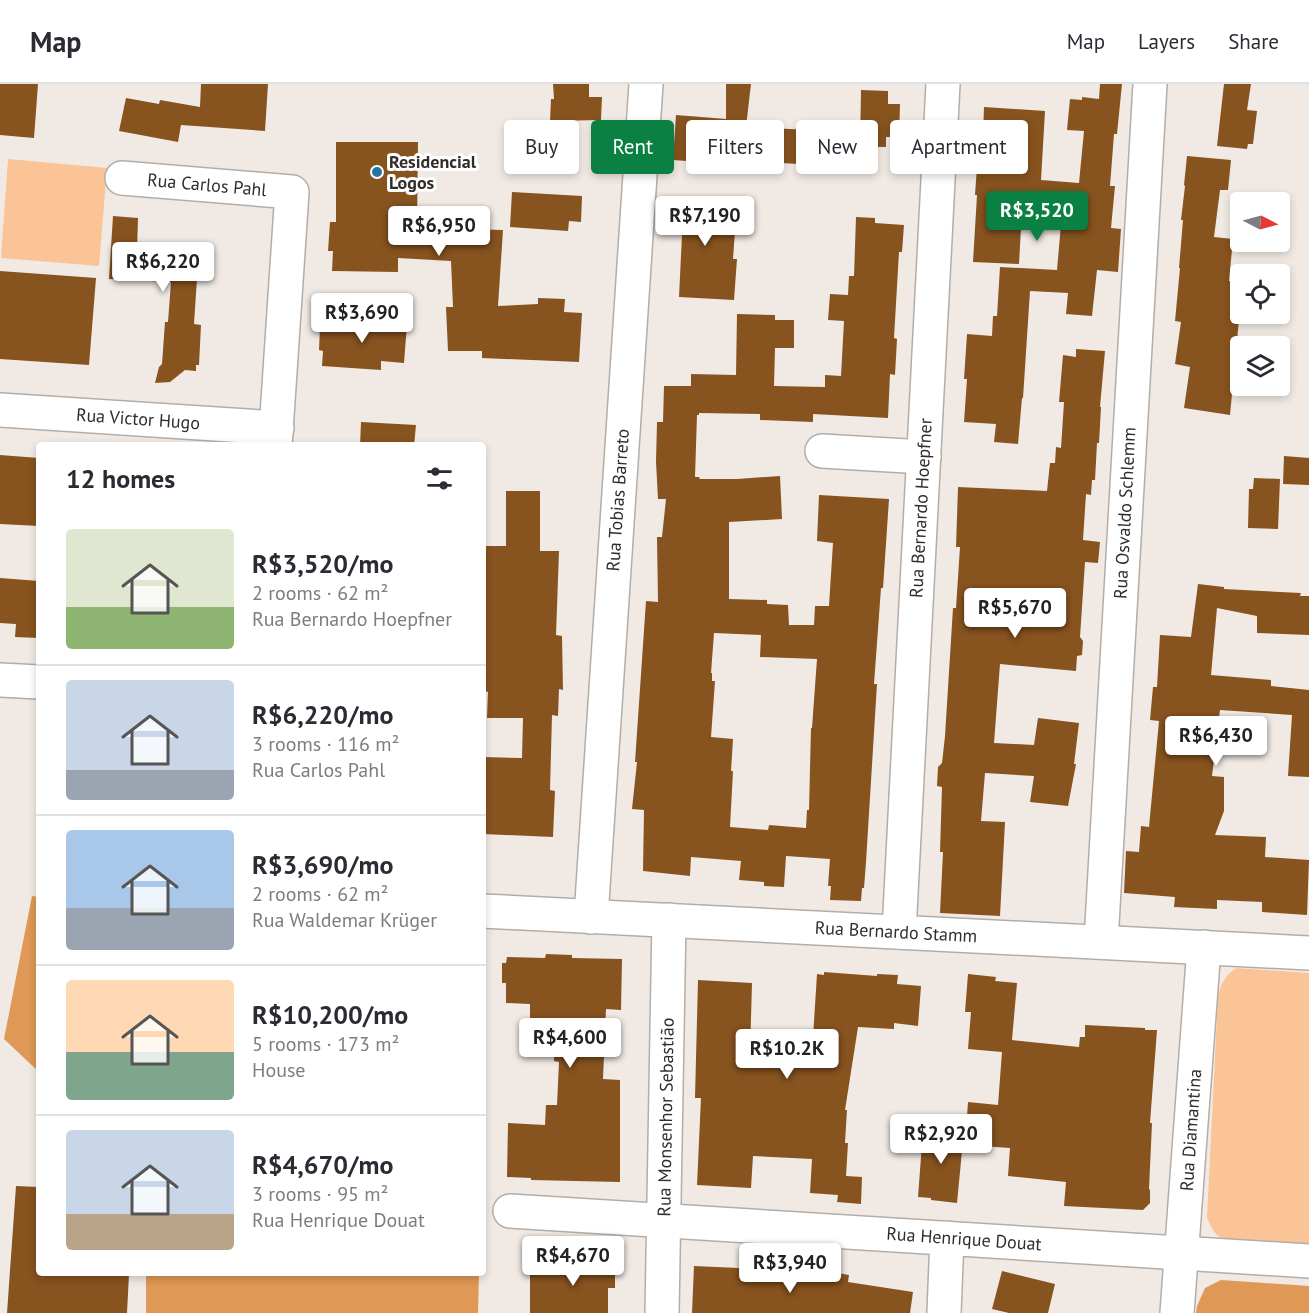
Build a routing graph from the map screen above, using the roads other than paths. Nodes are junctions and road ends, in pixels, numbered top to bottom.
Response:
1 (646, 84) edge
2 (943, 84) edge
3 (1150, 84) edge
4 (122, 178) dead end
5 (0, 410) edge
6 (276, 437) edge
7 (822, 451) dead end
8 (924, 457) junction
9 (0, 680) edge
10 (36, 682) edge
11 (486, 911) edge
12 (591, 917) junction
13 (669, 920) junction
14 (899, 932) junction
15 (1101, 942) junction
16 (1204, 947) junction
17 (1309, 953) edge
18 (510, 1211) dead end
19 (664, 1220) junction
20 (947, 1238) junction
21 (1182, 1253) junction
22 (1309, 1261) edge
23 (662, 1313) edge
24 (944, 1313) edge
25 (1177, 1313) edge

1 - 12 street, Rua Tobias Barreto
2 - 8 street, Rua Bernardo Hoepfner
3 - 15 street, Rua Osvaldo Schlemm
4 - 6 street, Rua Carlos Pahl
5 - 6 street, Rua Victor Hugo
7 - 8 street
8 - 14 street, Rua Bernardo Hoepfner
9 - 10 street
11 - 12 street, Rua Bernardo Stamm
12 - 13 street, Rua Bernardo Stamm
13 - 14 street, Rua Bernardo Stamm
13 - 19 street, Rua Monsenhor Sebastião
14 - 15 street, Rua Bernardo Stamm
15 - 16 street, Rua Bernardo Stamm
16 - 17 street, Rua Bernardo Stamm
16 - 21 street, Rua Diamantina
18 - 19 street, Rua Henrique Douat
19 - 20 street, Rua Henrique Douat
19 - 23 street, Rua Monsenhor Sebastião
20 - 21 street, Rua Henrique Douat
20 - 24 street
21 - 22 street, Rua Henrique Douat
21 - 25 street, Rua Diamantina

